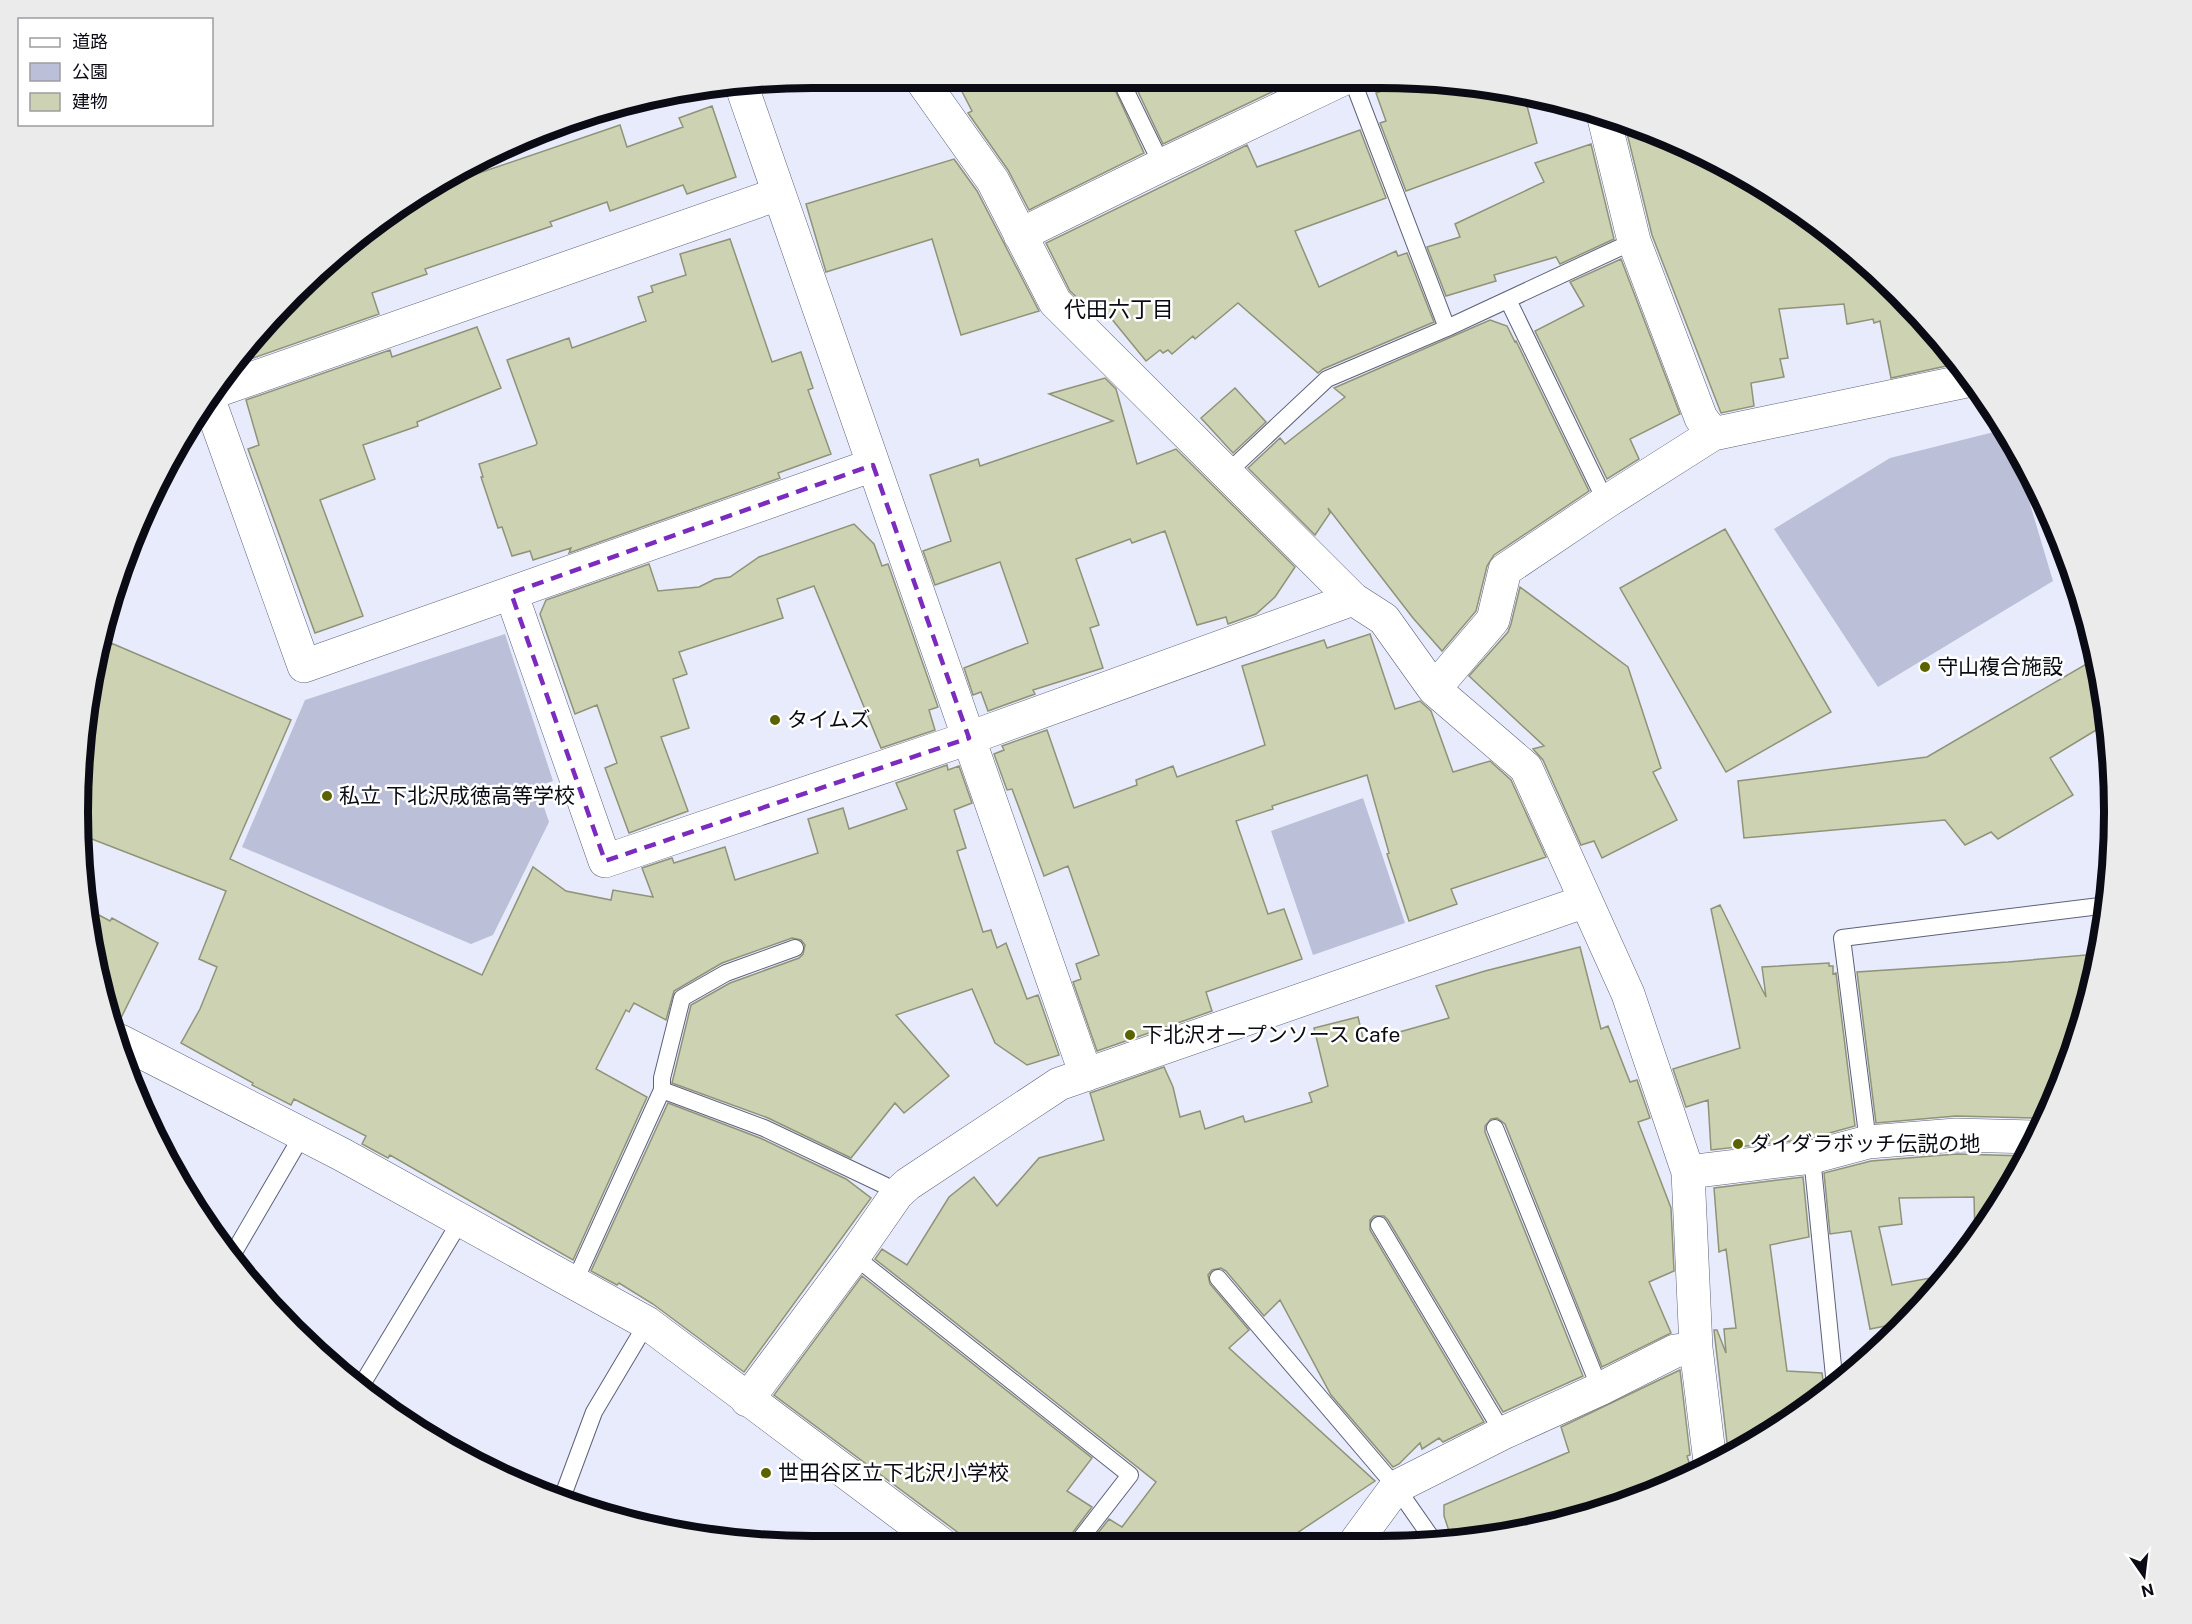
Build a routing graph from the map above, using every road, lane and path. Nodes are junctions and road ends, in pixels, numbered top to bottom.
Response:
1 (927, 88) edge
2 (1124, 88) edge
3 (1324, 88) edge
4 (1355, 88) edge
5 (743, 92) edge
6 (1606, 125) edge
7 (1162, 165) junction
8 (778, 194) junction
9 (1020, 235) junction
10 (1634, 241) junction
11 (1508, 300) junction
12 (1447, 328) junction
13 (1961, 382) edge
14 (227, 387) edge
15 (212, 408) edge
16 (1713, 434) junction
17 (873, 465) junction
18 (1227, 473) junction
19 (1606, 502) junction
20 (511, 593) junction
21 (1353, 599) junction
22 (1434, 689) junction
23 (969, 738) junction
24 (1586, 901) junction
25 (2097, 906) edge
26 (795, 948) dead end
27 (127, 1044) edge
28 (1086, 1075) junction
29 (662, 1090) junction
30 (1495, 1128) dead end
31 (303, 1134) junction
32 (2026, 1137) edge
33 (1868, 1143) junction
34 (1812, 1157) junction
35 (1688, 1172) junction
36 (897, 1194) junction
37 (461, 1220) junction
38 (1379, 1225) dead end
39 (236, 1249) edge
40 (854, 1256) junction
41 (1218, 1278) dead end
42 (574, 1283) junction
43 (648, 1323) junction
44 (1696, 1348) junction
45 (1834, 1375) edge
46 (365, 1380) edge
47 (1600, 1389) junction
48 (747, 1400) junction
49 (1503, 1433) junction
50 (1709, 1456) edge
51 (1396, 1487) junction
52 (564, 1491) edge
53 (1429, 1534) edge
54 (931, 1536) edge
55 (1083, 1536) edge
56 (1360, 1536) edge

1 - 9 street
2 - 7 lane
3 - 7 street
4 - 12 lane
5 - 8 street
6 - 10 street
7 - 9 street
8 - 14 street
8 - 17 street
9 - 18 street
10 - 11 lane
10 - 16 street
11 - 12 lane
11 - 19 lane
12 - 18 lane
13 - 16 street
15 - 20 street
16 - 19 street
17 - 20 street
17 - 23 street
18 - 21 street
19 - 22 street
20 - 23 street
21 - 22 street
21 - 23 street
22 - 24 street
23 - 28 street
24 - 28 street
24 - 35 street
25 - 33 lane
26 - 29 lane
27 - 31 street
28 - 36 street
29 - 36 lane
29 - 42 lane
30 - 47 lane
31 - 37 street
31 - 39 lane
32 - 33 street
33 - 34 street
34 - 35 street
34 - 45 lane
35 - 44 street
36 - 40 street
37 - 42 street
37 - 46 lane
38 - 49 lane
40 - 48 street
40 - 55 lane
41 - 51 lane
42 - 43 street
43 - 48 street
43 - 52 lane
44 - 47 street
44 - 50 street
47 - 49 street
48 - 54 street
49 - 51 street
51 - 53 lane
51 - 56 street

